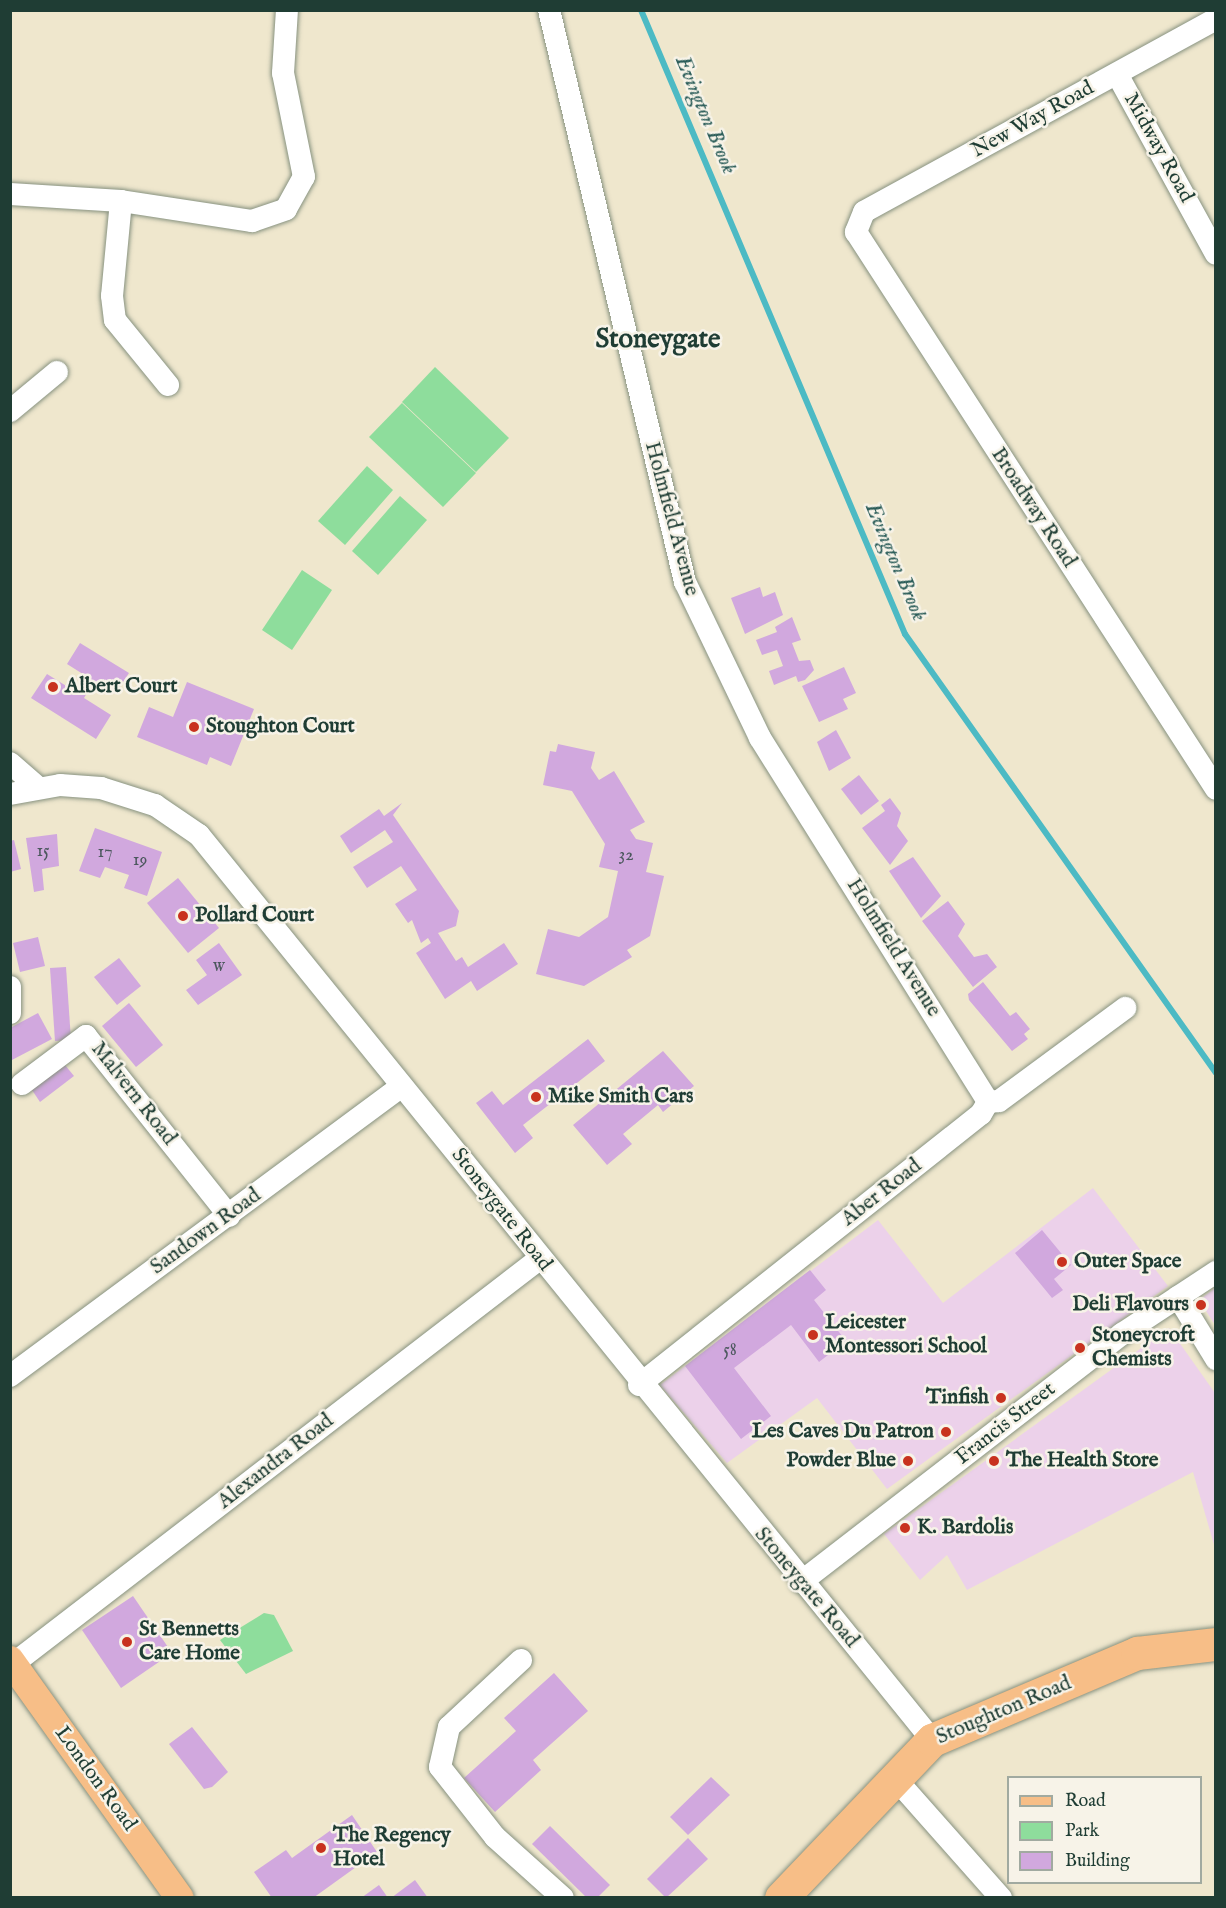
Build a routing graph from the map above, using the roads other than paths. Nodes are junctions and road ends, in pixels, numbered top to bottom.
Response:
1 (287, 10) edge
2 (549, 10) edge
3 (1215, 19) edge
4 (1117, 74) junction
5 (10, 194) edge
6 (121, 201) junction
7 (856, 225) joint
8 (1215, 254) edge
9 (57, 372) dead end
10 (168, 385) dead end
11 (10, 411) edge
12 (10, 763) edge
13 (39, 788) junction
14 (1215, 789) edge
15 (10, 794) edge
16 (10, 987) edge
17 (1125, 1008) dead end
18 (10, 1013) edge
19 (22, 1084) dead end
20 (401, 1087) junction
21 (988, 1102) junction
22 (229, 1216) junction
23 (538, 1260) junction
24 (1215, 1272) edge
25 (1178, 1298) junction
26 (1215, 1359) edge
27 (10, 1376) edge
28 (639, 1385) junction
29 (801, 1582) junction
30 (1215, 1644) edge
31 (521, 1660) dead end
32 (12, 1662) edge
33 (932, 1740) junction
34 (893, 1776) junction
35 (180, 1898) edge
36 (563, 1898) edge
37 (781, 1898) edge
38 (1001, 1898) edge

1 - 6 street
2 - 21 street, Holmfield Avenue
3 - 4 street, New Way Road
4 - 7 street, New Way Road
4 - 8 street, Midway Road
5 - 6 street
6 - 10 street
7 - 14 street, Broadway Road
9 - 11 street
12 - 13 street
13 - 15 street, Stoneygate Road
13 - 20 street, Stoneygate Road
16 - 18 street
17 - 21 street, Aber Road
19 - 22 street, Malvern Road
20 - 22 street, Sandown Road
20 - 23 street, Stoneygate Road
21 - 28 street, Aber Road
22 - 27 street, Sandown Road
23 - 28 street, Stoneygate Road
23 - 32 street, Alexandra Road
24 - 25 street, Francis Street
25 - 26 street
25 - 29 street, Francis Street
28 - 29 street, Stoneygate Road
29 - 33 street, Stoneygate Road
30 - 33 highway, Stoughton Road
31 - 36 street
32 - 35 main road, London Road
33 - 34 highway, Stoughton Road
34 - 37 highway, Stoughton Road
34 - 38 street

